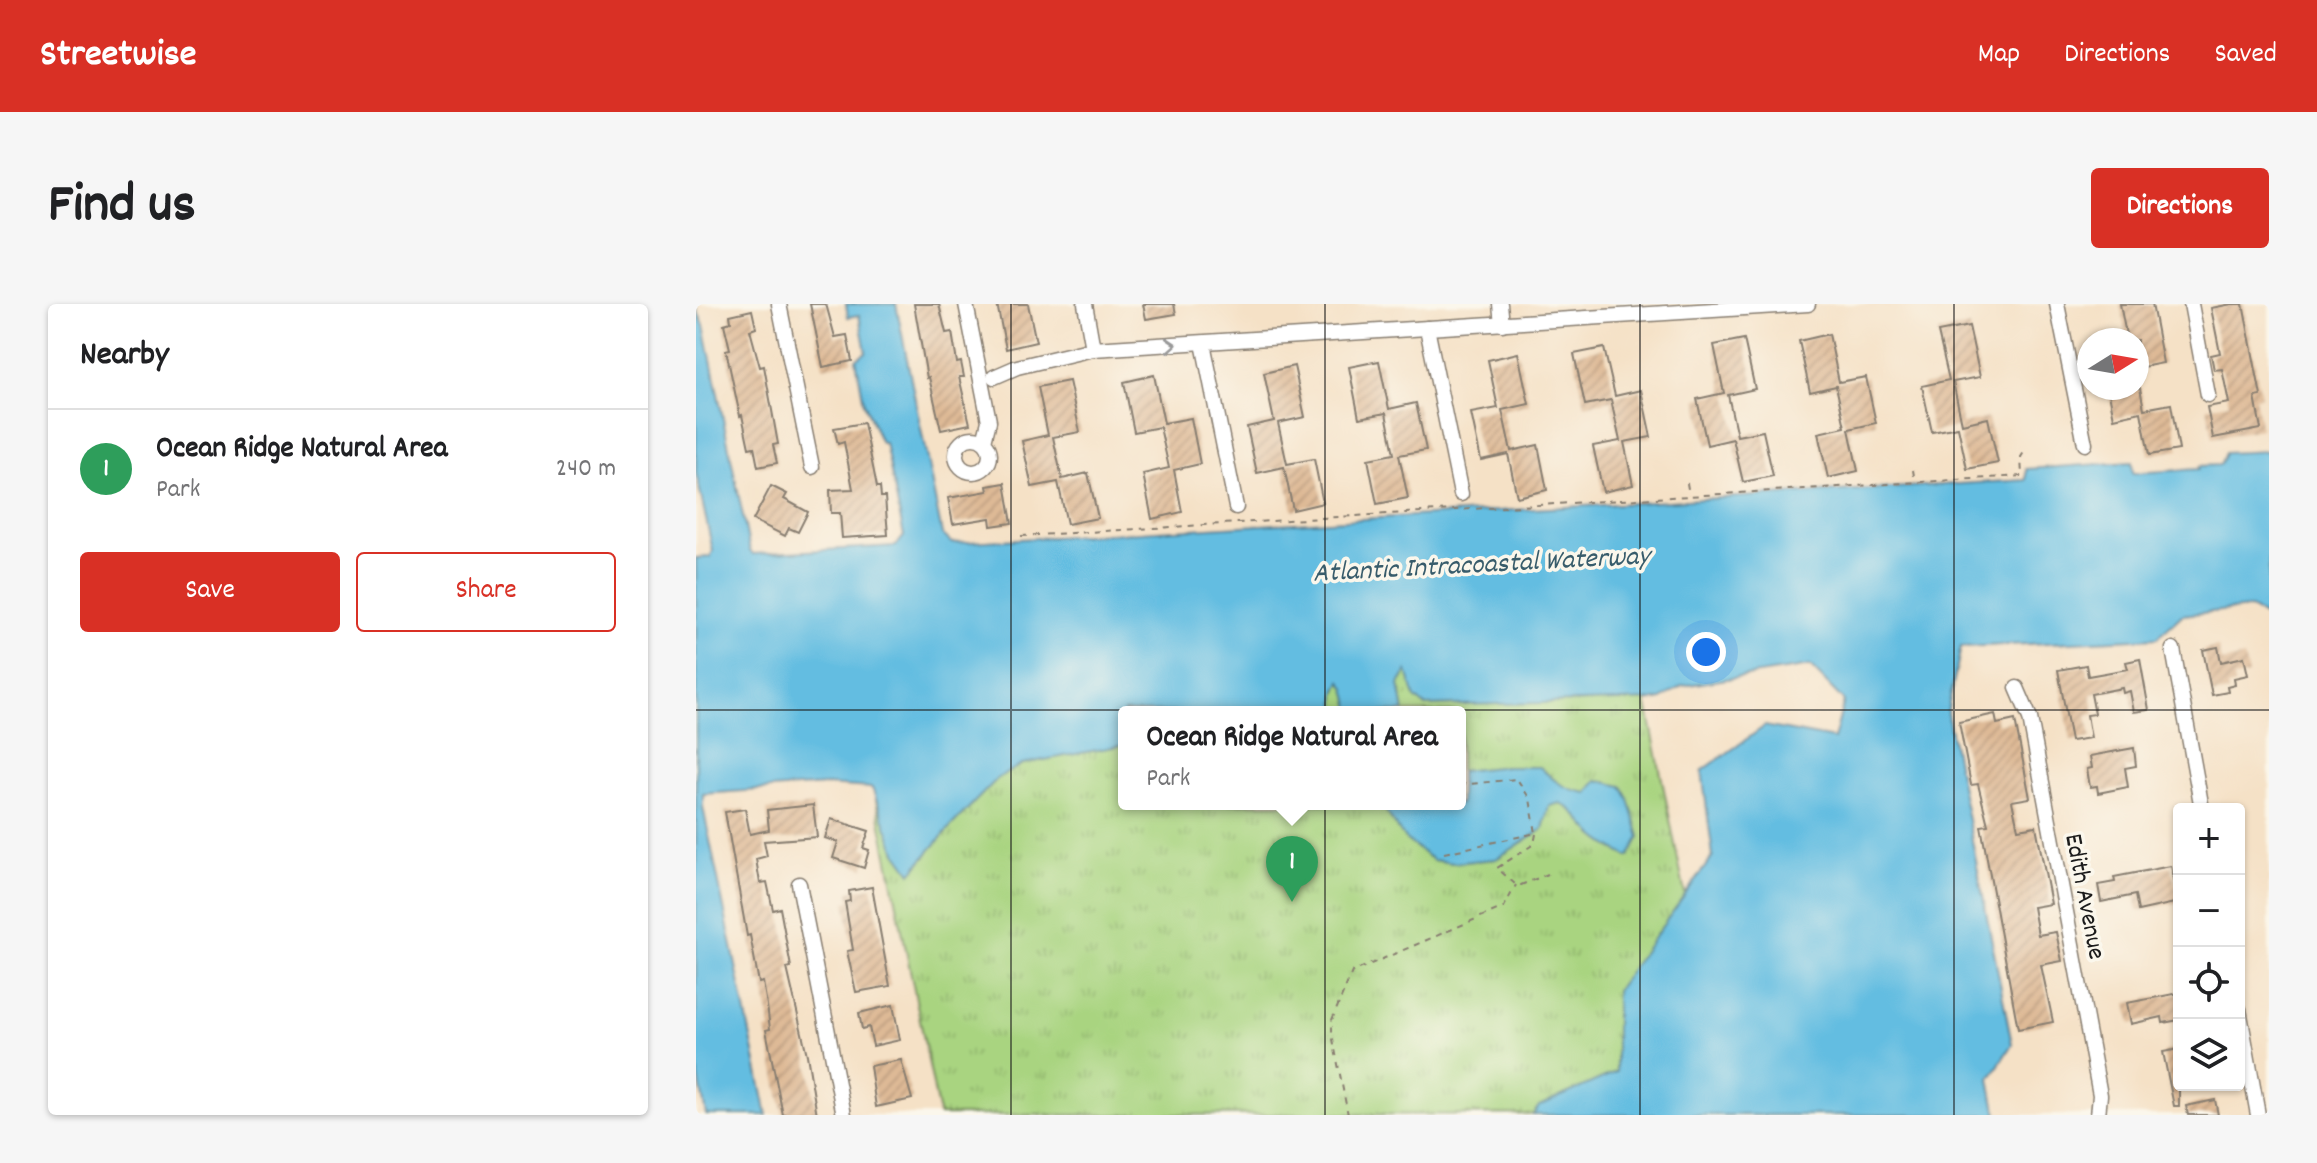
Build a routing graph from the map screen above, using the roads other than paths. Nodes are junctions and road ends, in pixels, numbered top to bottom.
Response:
1 (779, 304) edge
2 (966, 304) edge
3 (1085, 304) edge
4 (1500, 304) edge
5 (1808, 304) edge
6 (2057, 304) edge
7 (2191, 304) edge
8 (1593, 311) edge
9 (1502, 324) junction
10 (1427, 328) junction
11 (1203, 343) junction
12 (1093, 349) junction
13 (994, 377) dead end
14 (2208, 395) dead end
15 (984, 441) dead end
16 (2085, 444) dead end
17 (812, 467) dead end
18 (1461, 494) dead end
19 (1236, 507) dead end
20 (2173, 649) dead end
21 (2017, 688) dead end
22 (2201, 803) edge
23 (799, 884) dead end
24 (2241, 1019) edge
25 (844, 1115) edge
26 (2098, 1115) edge
27 (2258, 1115) edge

1 - 17 street
2 - 15 street
3 - 12 street
4 - 9 street
5 - 8 street
6 - 16 street
7 - 14 street
8 - 9 street
9 - 10 street
10 - 11 street
10 - 18 street
12 -> 11 street
11 - 19 street
12 - 13 street
20 - 22 street
21 - 26 street, Edith Avenue
23 - 25 street
24 - 27 street

